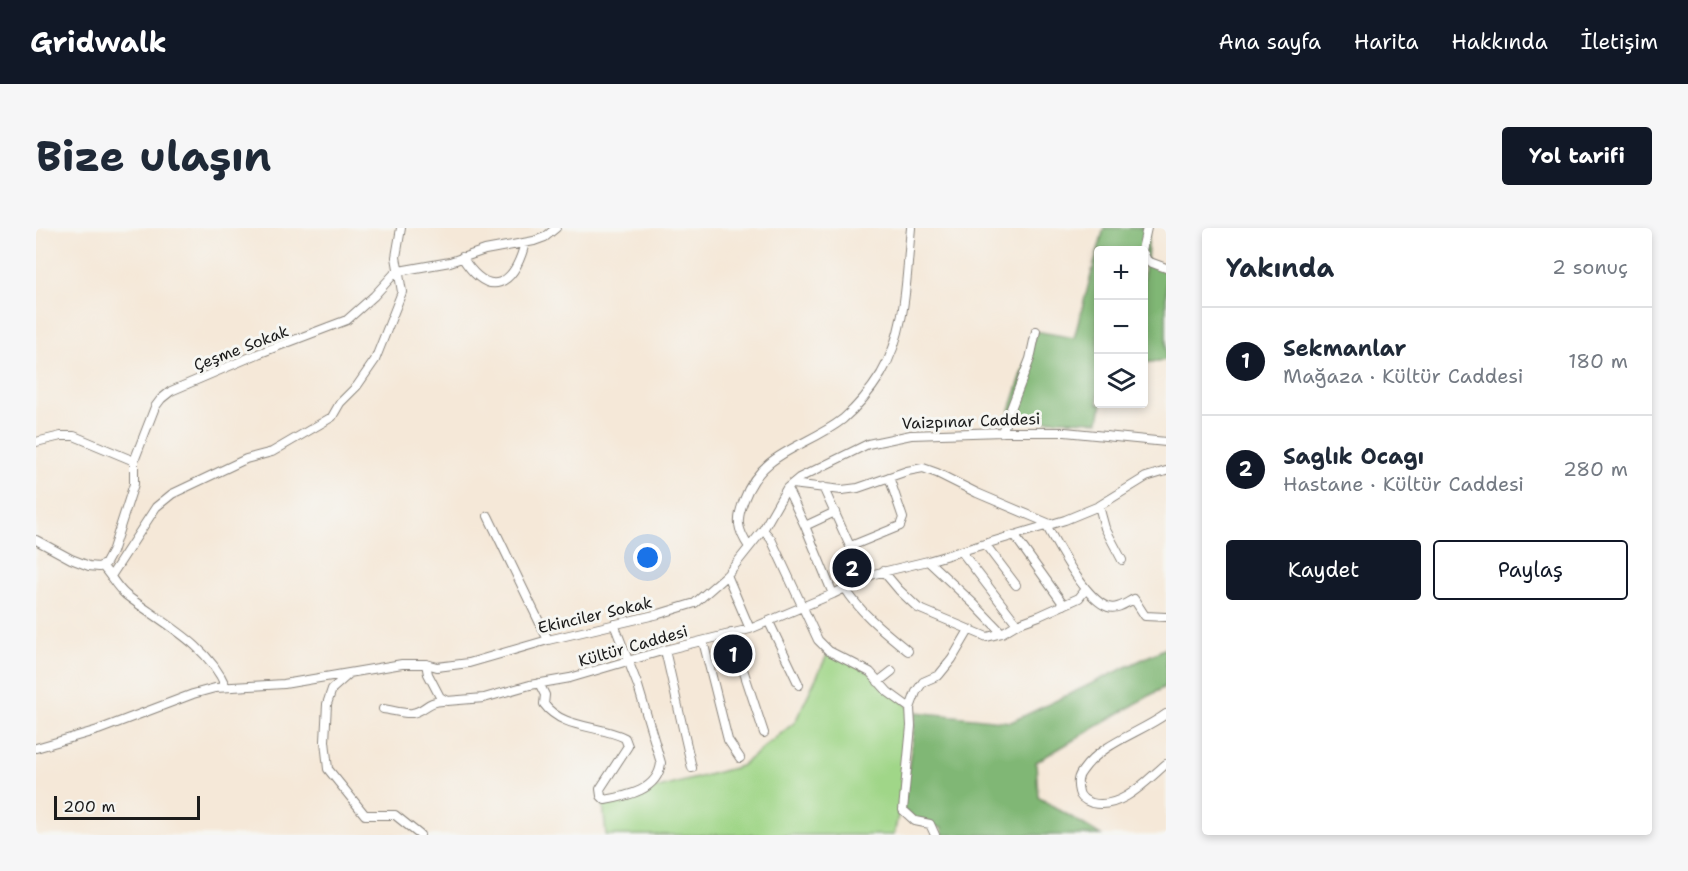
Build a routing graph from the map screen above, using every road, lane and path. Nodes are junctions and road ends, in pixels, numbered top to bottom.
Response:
1 (401, 228) edge
2 (556, 228) edge
3 (911, 228) edge
4 (1147, 228) edge
5 (525, 243) junction
6 (1144, 246) edge
7 (462, 257) junction
8 (1148, 261) edge
9 (1166, 268) edge
10 (399, 271) junction
11 (1036, 331) dead end
12 (1002, 432) junction
13 (36, 442) edge
14 (1166, 442) edge
15 (134, 461) junction
16 (1166, 471) edge
17 (889, 477) junction
18 (790, 486) junction
19 (823, 487) junction
20 (1099, 506) junction
21 (835, 512) junction
22 (488, 516) dead end
23 (1049, 524) junction
24 (805, 526) junction
25 (763, 530) junction
26 (1014, 535) junction
27 (36, 540) edge
28 (985, 544) junction
29 (851, 546) junction
30 (749, 547) junction
31 (961, 551) junction
32 (1122, 560) dead end
33 (928, 561) junction
34 (102, 566) junction
35 (883, 571) junction
36 (727, 575) junction
37 (111, 576) junction
38 (865, 579) junction
39 (1016, 585) dead end
40 (845, 588) junction
41 (1086, 589) junction
42 (833, 594) junction
43 (1064, 605) junction
44 (802, 607) junction
45 (1166, 617) edge
46 (769, 622) junction
47 (614, 624) junction
48 (1017, 624) junction
49 (750, 629) junction
50 (969, 630) junction
51 (730, 633) junction
52 (1002, 633) junction
53 (548, 640) junction
54 (703, 641) junction
55 (665, 650) junction
56 (908, 651) dead end
57 (627, 661) junction
58 (426, 664) junction
59 (892, 671) dead end
60 (351, 672) junction
61 (878, 682) junction
62 (539, 683) junction
63 (798, 685) dead end
64 (226, 687) junction
65 (443, 701) junction
66 (910, 708) junction
67 (383, 709) dead end
68 (1166, 714) edge
69 (764, 733) dead end
70 (36, 748) edge
71 (740, 758) dead end
72 (1166, 764) edge
73 (692, 768) dead end
74 (420, 835) edge
75 (935, 835) edge

1 - 10 street
2 - 5 street
3 - 30 street
4 - 6 street
5 - 7 street
5 - 7 street
7 - 10 street
8 - 9 street
10 - 15 street, Çeşme Sokak
10 - 37 street
11 - 12 street
12 - 14 street, Vaizpınar Caddesi
12 - 18 street, Vaizpınar Caddesi
13 - 15 street
15 - 34 street, Çeşme Sokak
16 - 20 street, Kültür Caddesi
17 - 19 street
17 - 23 street
17 - 29 street
18 - 19 street
18 - 24 street
18 - 25 street, Vaizpınar Caddesi
19 - 21 street
20 - 23 street, Kültür Caddesi
20 - 32 street
21 - 24 street
21 - 29 street
22 - 53 street
23 - 26 street, Kültür Caddesi
23 - 41 street
24 - 42 street
25 - 30 street, Vaizpınar Caddesi
25 - 44 street
26 - 28 street, Kültür Caddesi
26 - 43 street
27 - 34 street
28 - 31 street, Kültür Caddesi
28 - 39 street
29 - 38 street
30 - 36 street, Ekinciler Sokak
31 - 33 street, Kültür Caddesi
31 - 48 street
33 - 35 street, Kültür Caddesi
33 - 52 street
34 - 37 street
35 - 38 street, Kültür Caddesi
35 - 50 street
36 - 47 street, Ekinciler Sokak
36 - 49 street
37 - 64 street
38 - 40 street, Kültür Caddesi
40 - 42 street, Kültür Caddesi
40 - 56 street
41 - 43 street
41 - 45 street
42 - 44 street, Kültür Caddesi
43 - 48 street
44 - 46 street, Kültür Caddesi
44 - 61 street
46 - 49 street, Kültür Caddesi
46 - 63 street
47 - 53 street, Ekinciler Sokak
47 - 57 street
48 - 52 street
49 - 51 street, Kültür Caddesi
50 - 52 street
50 - 66 street
51 - 54 street, Kültür Caddesi
51 - 69 street
53 - 58 street, Ekinciler Sokak
54 - 55 street, Kültür Caddesi
54 - 71 street
55 - 57 street, Kültür Caddesi
55 - 73 street
57 - 62 street, Kültür Caddesi
57 - 62 street
58 - 60 street, Ekinciler Sokak
58 - 65 street
59 - 61 street
60 - 64 street, Ekinciler Sokak
60 - 74 street
61 - 66 street
62 - 65 street, Kültür Caddesi
64 - 70 street, Ekinciler Sokak
65 - 67 street, Kültür Caddesi
66 - 75 street
68 - 72 street

